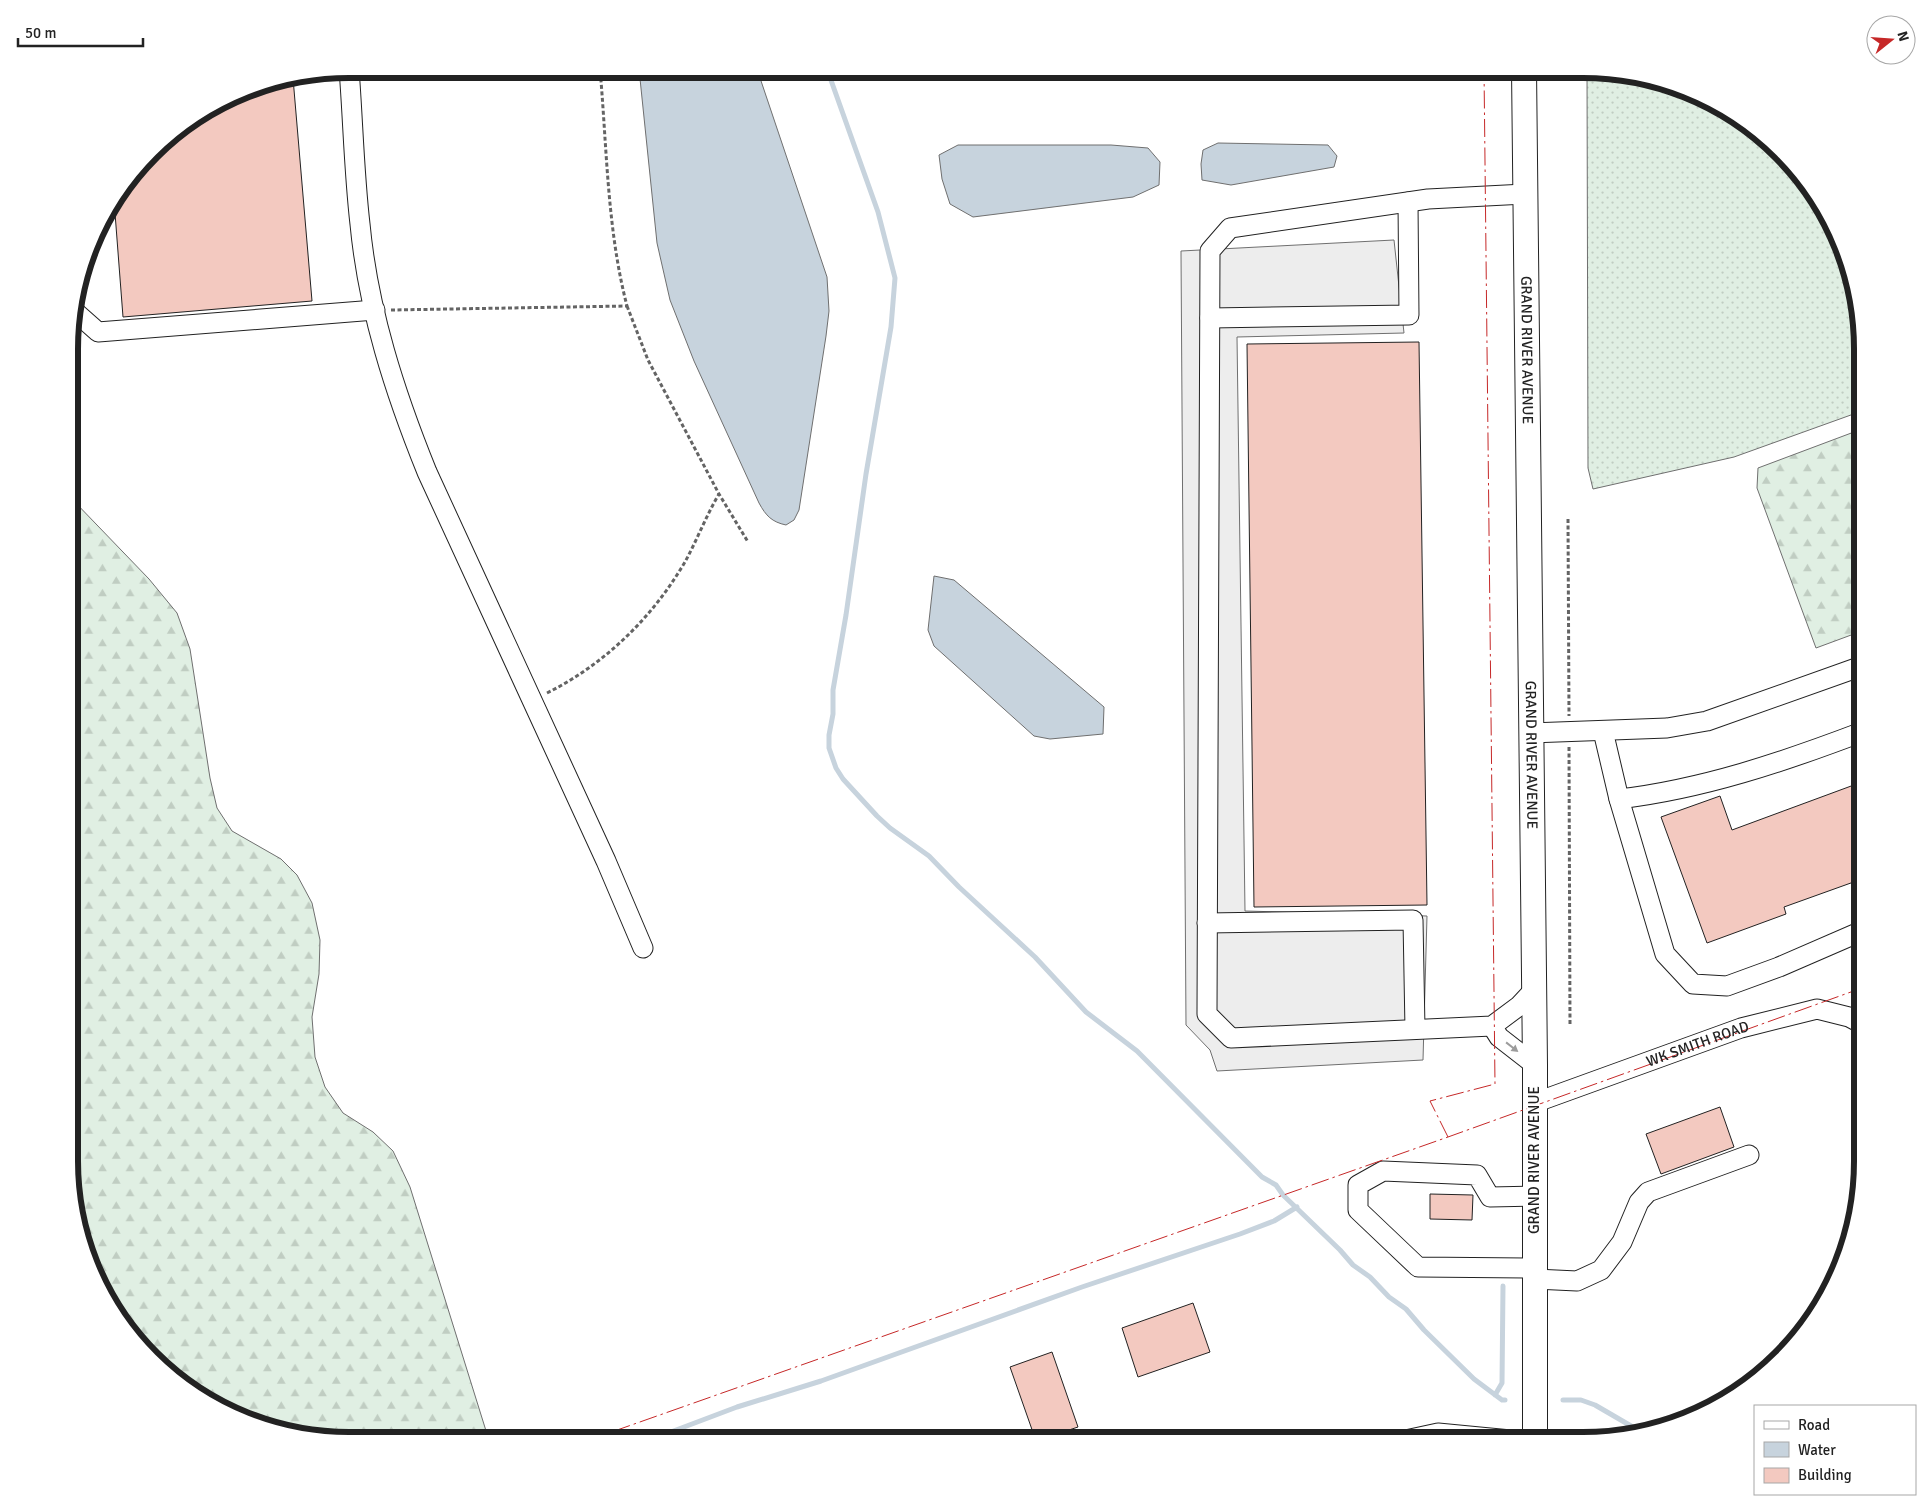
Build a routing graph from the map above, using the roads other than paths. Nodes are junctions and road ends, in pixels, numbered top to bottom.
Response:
1 (350, 78) edge
2 (1524, 78) edge
3 (1525, 194) junction
4 (1408, 202) junction
5 (375, 310) junction
6 (80, 316) edge
7 (1210, 318) junction
8 (1854, 669) edge
9 (1530, 732) junction
10 (1603, 732) junction
11 (1854, 735) edge
12 (1619, 799) junction
13 (1207, 923) junction
14 (1854, 935) edge
15 (643, 948) dead end
16 (1533, 991) junction
17 (1854, 1020) edge
18 (1492, 1026) junction
19 (1415, 1029) junction
20 (1535, 1065) junction
21 (1534, 1102) junction
22 (1749, 1155) dead end
23 (1534, 1196) junction
24 (1535, 1274) junction
25 (1535, 1432) edge

1 - 5 street
2 - 3 main road, GRAND RIVER AVENUE
3 - 4 street
3 - 9 main road, GRAND RIVER AVENUE
4 - 7 street
4 - 7 street
5 - 6 street
5 - 15 street
7 - 13 street
8 - 10 street
9 - 10 street
9 - 16 main road, GRAND RIVER AVENUE
10 - 12 street
11 - 12 street
12 - 14 street
13 - 19 street
13 - 19 street
16 - 18 street
16 - 20 main road, GRAND RIVER AVENUE
17 - 21 street, WK SMITH ROAD
18 - 19 street
18 -> 20 street
20 - 21 main road, GRAND RIVER AVENUE
21 - 23 main road, GRAND RIVER AVENUE
22 - 24 street
23 - 24 main road, GRAND RIVER AVENUE
23 - 24 street
24 - 25 main road, GRAND RIVER AVENUE

